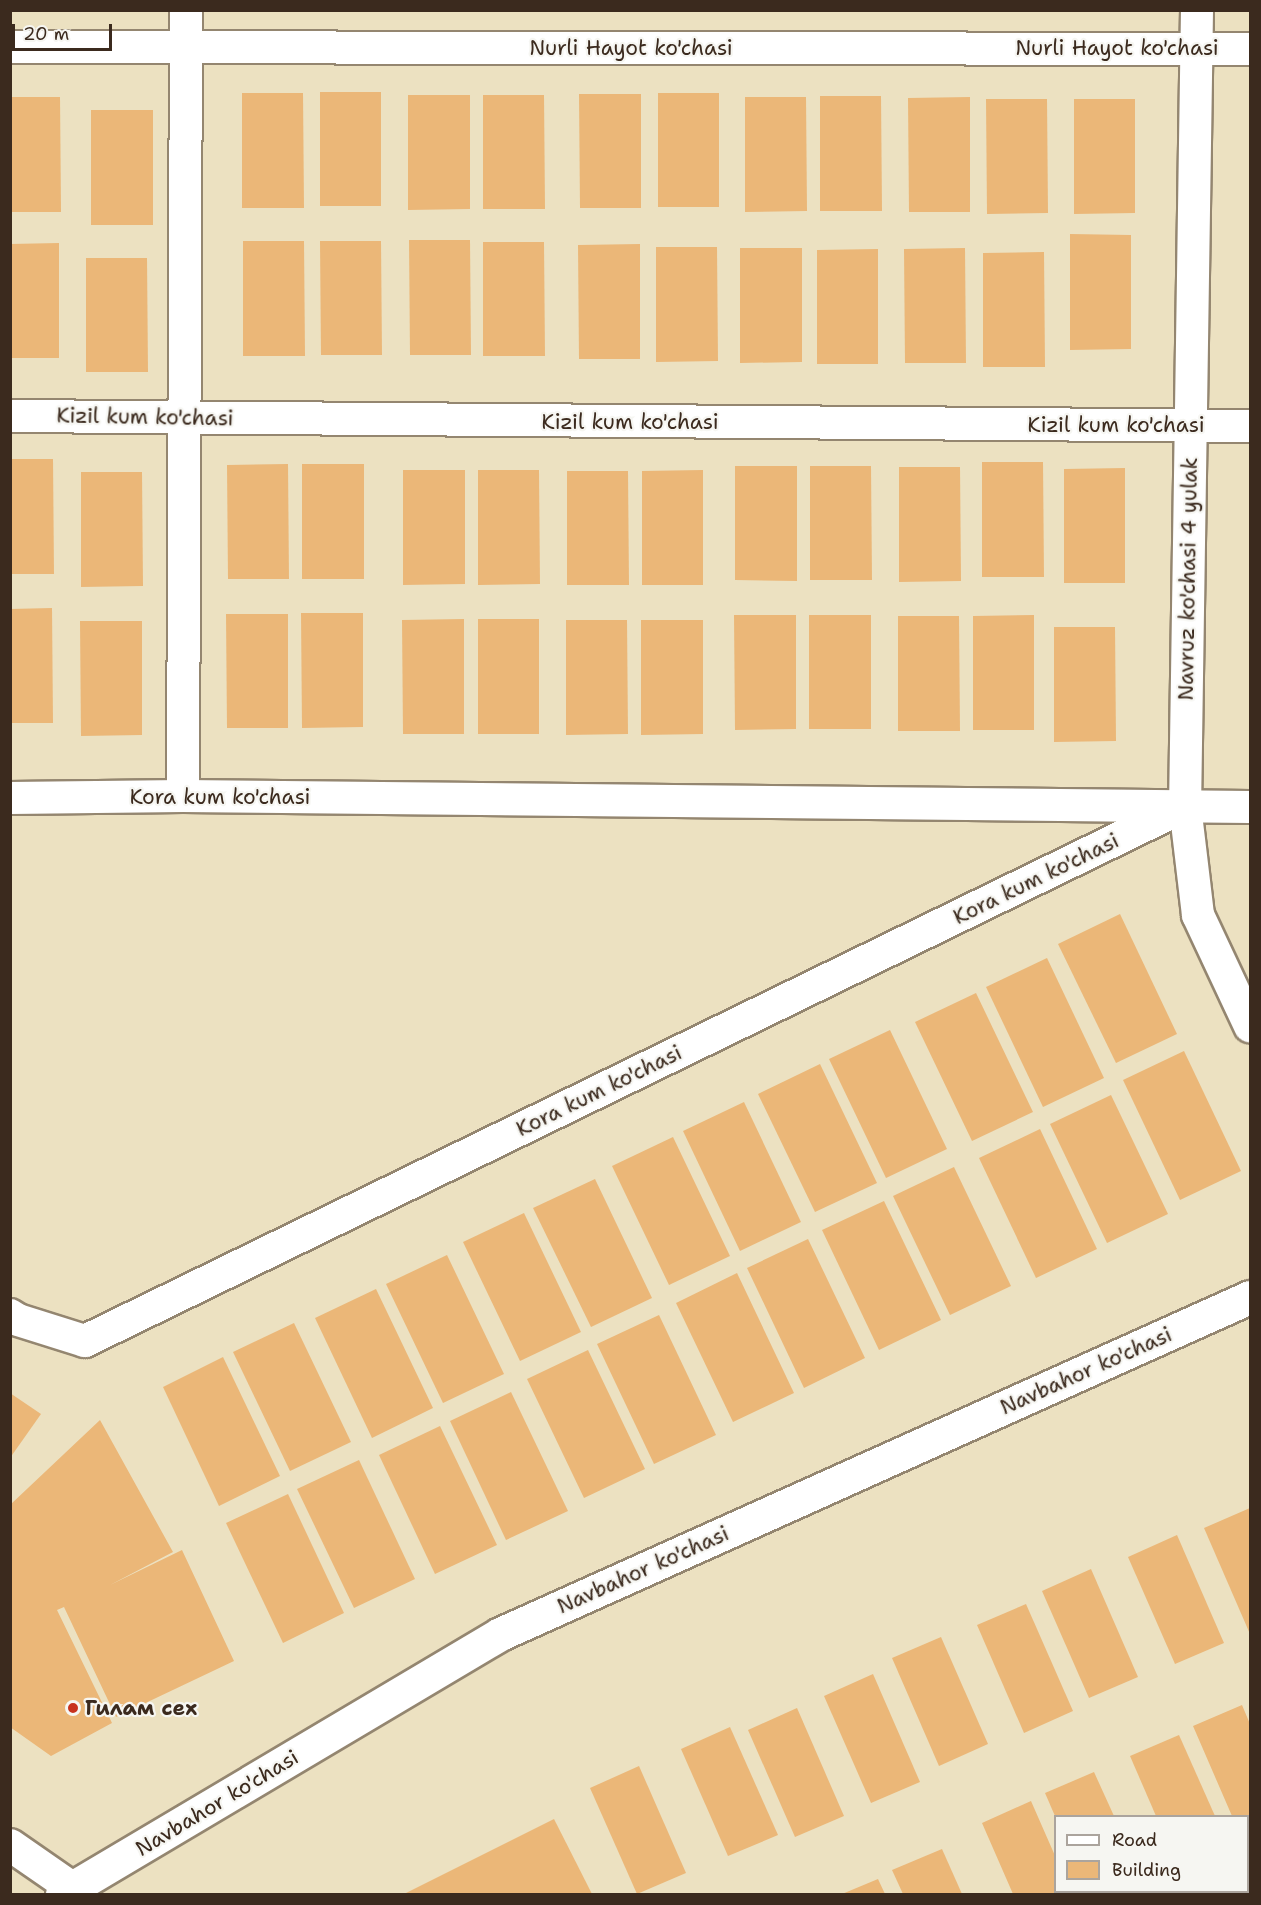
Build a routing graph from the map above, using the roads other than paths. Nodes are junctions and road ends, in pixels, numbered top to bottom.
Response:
1 (186, 10) edge
2 (1197, 10) edge
3 (10, 47) edge
4 (186, 47) junction
5 (1196, 48) junction
6 (1251, 49) edge
7 (10, 416) edge
8 (184, 418) junction
9 (1190, 426) junction
10 (1251, 426) edge
11 (183, 796) junction
12 (10, 798) edge
13 (1185, 806) junction
14 (1251, 807) edge
15 (1251, 1026) edge
16 (1251, 1297) edge
17 (10, 1315) edge
18 (10, 1845) edge
19 (70, 1892) edge

1 - 4 street
2 - 5 street, Navruz ko'chasi 4 yulak
3 - 4 street, Nurli Hayot ko'chasi
4 - 5 street, Nurli Hayot ko'chasi
4 - 8 street
5 - 6 street, Nurli Hayot ko'chasi
5 - 9 street, Navruz ko'chasi 4 yulak
7 - 8 street, Kizil kum ko'chasi
8 - 9 street, Kizil kum ko'chasi
8 - 11 street
9 - 10 street, Kizil kum ko'chasi
9 - 13 street, Navruz ko'chasi 4 yulak
11 - 12 street, Kora kum ko'chasi
11 - 13 street, Kora kum ko'chasi
13 - 14 street, Kora kum ko'chasi
13 - 15 street, Navruz ko'chasi 4 yulak
13 - 17 street, Kora kum ko'chasi
16 - 19 main road, Navbahor ko'chasi
18 - 19 street

